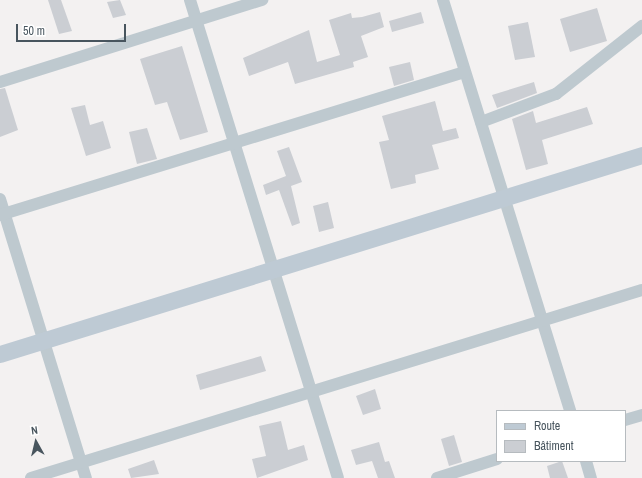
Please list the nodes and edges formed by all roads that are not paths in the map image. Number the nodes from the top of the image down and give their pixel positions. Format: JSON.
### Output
{"nodes":[{"id":1,"x":190,"y":0,"type":"edge"},
{"id":2,"x":262,"y":0,"type":"edge"},
{"id":3,"x":443,"y":0,"type":"edge"},
{"id":4,"x":196,"y":20,"type":"junction"},
{"id":5,"x":642,"y":26,"type":"edge"},
{"id":6,"x":465,"y":72,"type":"junction"},
{"id":7,"x":0,"y":82,"type":"edge"},
{"id":8,"x":481,"y":122,"type":"junction"},
{"id":9,"x":234,"y":143,"type":"junction"},
{"id":10,"x":642,"y":155,"type":"edge"},
{"id":11,"x":504,"y":198,"type":"junction"},
{"id":12,"x":0,"y":199,"type":"edge"},
{"id":13,"x":2,"y":214,"type":"edge"},
{"id":14,"x":274,"y":270,"type":"junction"},
{"id":15,"x":642,"y":290,"type":"edge"},
{"id":16,"x":542,"y":321,"type":"junction"},
{"id":17,"x":44,"y":341,"type":"junction"},
{"id":18,"x":0,"y":354,"type":"edge"},
{"id":19,"x":311,"y":392,"type":"junction"},
{"id":20,"x":570,"y":410,"type":"edge"},
{"id":21,"x":642,"y":415,"type":"edge"},
{"id":22,"x":626,"y":420,"type":"edge"},
{"id":23,"x":496,"y":460,"type":"edge"},
{"id":24,"x":82,"y":462,"type":"junction"},
{"id":25,"x":586,"y":462,"type":"edge"},
{"id":26,"x":31,"y":478,"type":"edge"},
{"id":27,"x":86,"y":478,"type":"edge"},
{"id":28,"x":338,"y":478,"type":"edge"},
{"id":29,"x":437,"y":478,"type":"edge"},
{"id":30,"x":591,"y":478,"type":"edge"}],
"edges":[{"from":1,"to":4,"type":"street"},
{"from":2,"to":4,"type":"street"},
{"from":3,"to":6,"type":"street"},
{"from":4,"to":7,"type":"street"},
{"from":4,"to":9,"type":"street"},
{"from":5,"to":8,"type":"street"},
{"from":6,"to":8,"type":"street"},
{"from":6,"to":9,"type":"street"},
{"from":8,"to":11,"type":"street"},
{"from":9,"to":13,"type":"street"},
{"from":9,"to":14,"type":"street"},
{"from":10,"to":11,"type":"street"},
{"from":11,"to":14,"type":"street"},
{"from":11,"to":16,"type":"street"},
{"from":12,"to":13,"type":"street"},
{"from":13,"to":17,"type":"street"},
{"from":14,"to":17,"type":"street"},
{"from":14,"to":19,"type":"street"},
{"from":15,"to":16,"type":"street"},
{"from":16,"to":19,"type":"street"},
{"from":16,"to":20,"type":"street"},
{"from":17,"to":18,"type":"street"},
{"from":17,"to":24,"type":"street"},
{"from":19,"to":24,"type":"street"},
{"from":19,"to":28,"type":"street"},
{"from":21,"to":22,"type":"street"},
{"from":23,"to":29,"type":"street"},
{"from":24,"to":26,"type":"street"},
{"from":24,"to":27,"type":"street"},
{"from":25,"to":30,"type":"street"}]}
